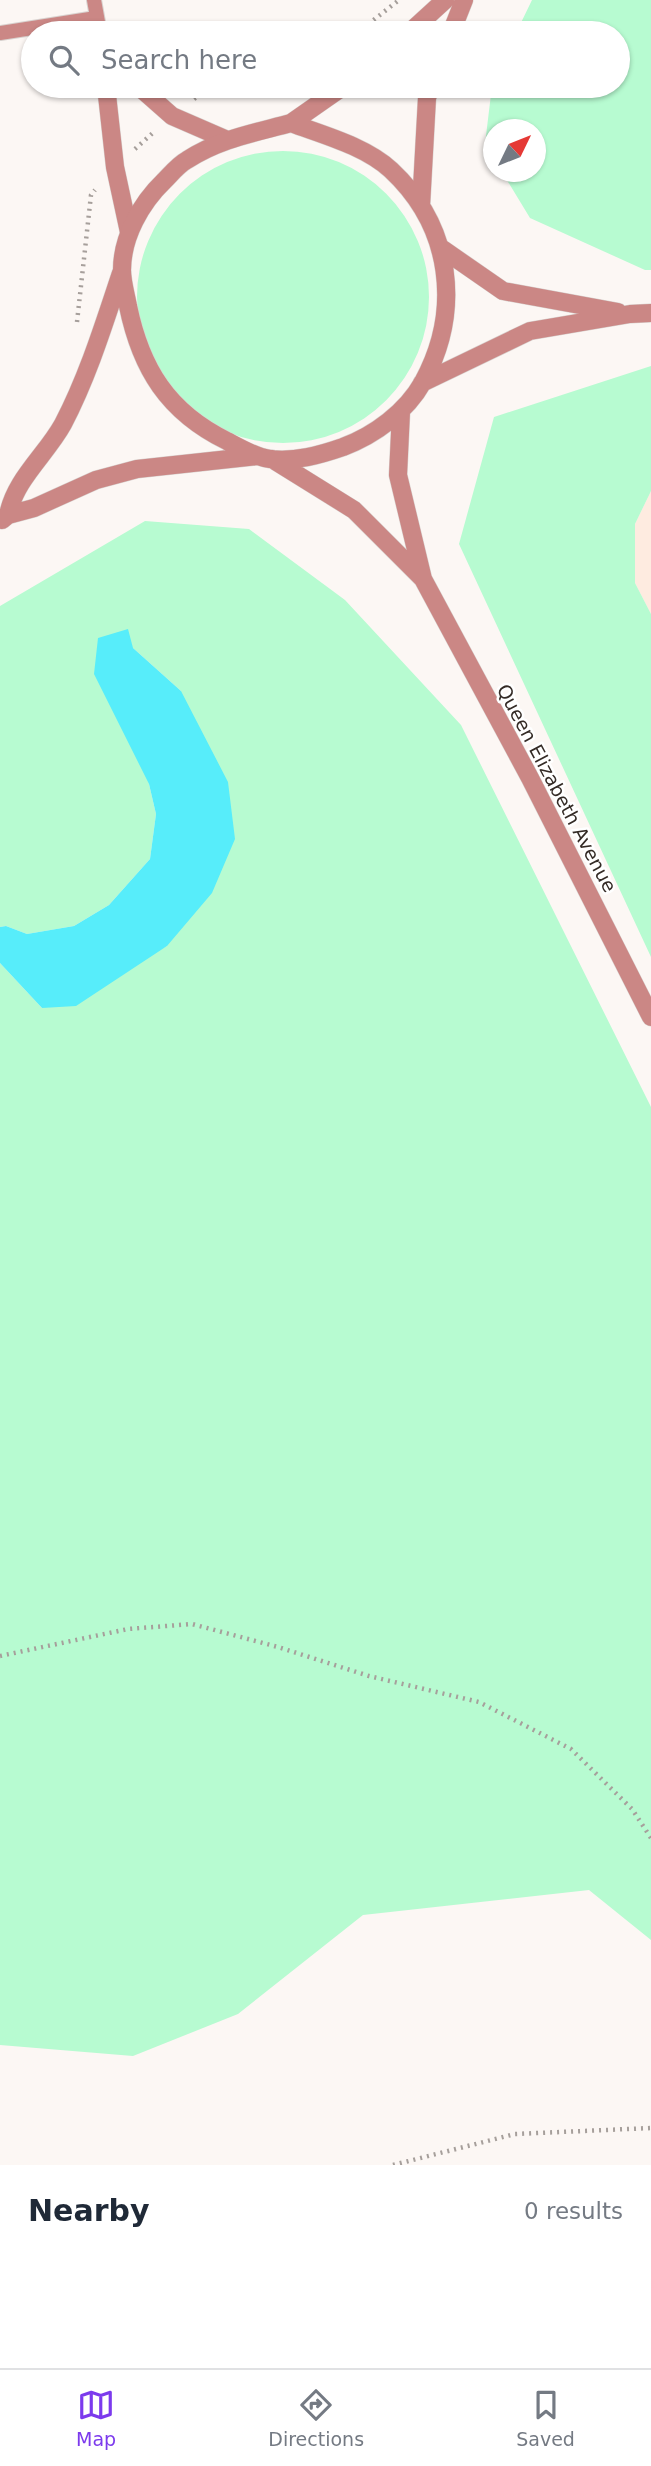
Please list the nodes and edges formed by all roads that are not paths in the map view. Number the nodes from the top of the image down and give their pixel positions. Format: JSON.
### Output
{"nodes":[{"id":1,"x":94,"y":0,"type":"edge"},
{"id":2,"x":445,"y":0,"type":"edge"},
{"id":3,"x":464,"y":0,"type":"edge"},
{"id":4,"x":96,"y":18,"type":"junction"},
{"id":5,"x":77,"y":21,"type":"edge"},
{"id":6,"x":97,"y":21,"type":"edge"},
{"id":7,"x":422,"y":21,"type":"edge"},
{"id":8,"x":456,"y":21,"type":"edge"},
{"id":9,"x":21,"y":30,"type":"edge"},
{"id":10,"x":0,"y":33,"type":"edge"},
{"id":11,"x":107,"y":98,"type":"edge"},
{"id":12,"x":152,"y":98,"type":"edge"},
{"id":13,"x":327,"y":98,"type":"edge"},
{"id":14,"x":427,"y":98,"type":"edge"},
{"id":15,"x":291,"y":123,"type":"junction"},
{"id":16,"x":225,"y":139,"type":"junction"},
{"id":17,"x":421,"y":206,"type":"junction"},
{"id":18,"x":129,"y":232,"type":"junction"},
{"id":19,"x":441,"y":248,"type":"junction"},
{"id":20,"x":122,"y":270,"type":"junction"},
{"id":21,"x":651,"y":313,"type":"edge"},
{"id":22,"x":630,"y":314,"type":"junction"},
{"id":23,"x":422,"y":383,"type":"junction"},
{"id":24,"x":401,"y":412,"type":"junction"},
{"id":25,"x":265,"y":458,"type":"junction"},
{"id":26,"x":4,"y":518,"type":"edge"},
{"id":27,"x":423,"y":579,"type":"junction"},
{"id":28,"x":651,"y":1017,"type":"edge"}],
"edges":[{"from":1,"to":4,"type":"lane"},
{"from":2,"to":7,"type":"street"},
{"from":3,"to":8,"type":"street"},
{"from":4,"to":5,"type":"lane"},
{"from":4,"to":6,"type":"lane"},
{"from":9,"to":10,"type":"lane"},
{"from":11,"to":18,"type":"street"},
{"from":12,"to":16,"type":"street"},
{"from":13,"to":15,"type":"street"},
{"from":14,"to":17,"type":"street"},
{"from":15,"to":16,"type":"street"},
{"from":15,"to":17,"type":"street"},
{"from":16,"to":18,"type":"street"},
{"from":17,"to":19,"type":"street"},
{"from":18,"to":20,"type":"street"},
{"from":19,"to":22,"type":"street"},
{"from":19,"to":23,"type":"street"},
{"from":20,"to":25,"type":"street","name":"Queen Elizabeth Avenue"},
{"from":20,"to":26,"type":"street"},
{"from":21,"to":22,"type":"street"},
{"from":22,"to":23,"type":"street"},
{"from":23,"to":24,"type":"street"},
{"from":24,"to":25,"type":"street"},
{"from":24,"to":27,"type":"street","name":"Queen Elizabeth Avenue"},
{"from":25,"to":26,"type":"street"},
{"from":25,"to":27,"type":"street","name":"Queen Elizabeth Avenue"},
{"from":27,"to":28,"type":"street","name":"Queen Elizabeth Avenue"}]}
